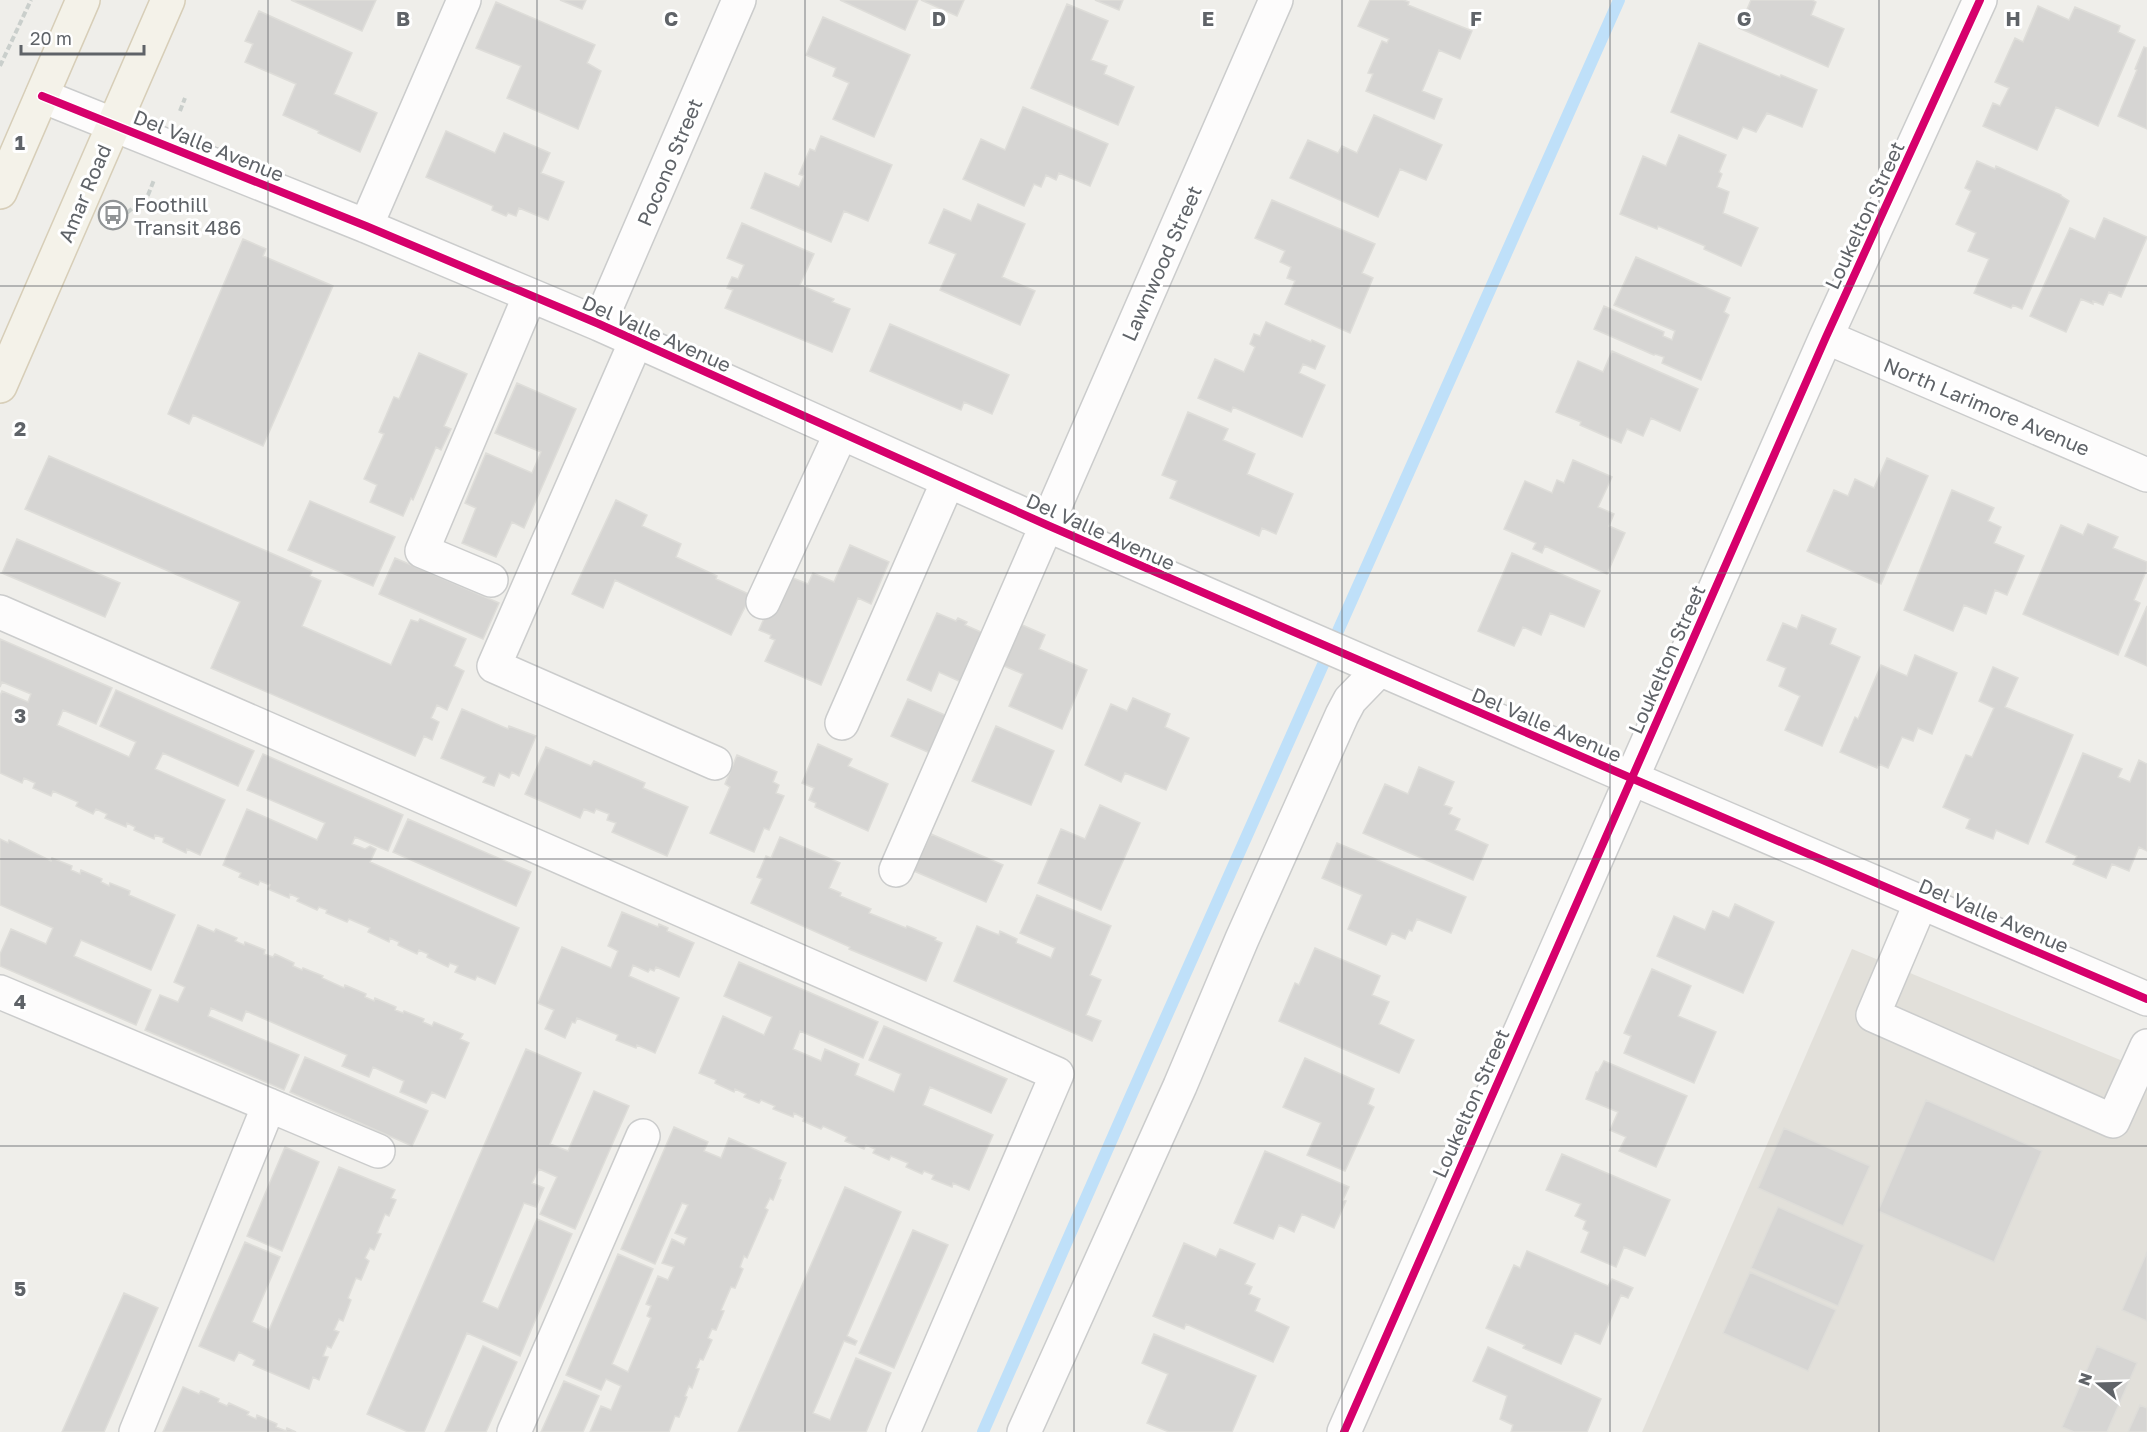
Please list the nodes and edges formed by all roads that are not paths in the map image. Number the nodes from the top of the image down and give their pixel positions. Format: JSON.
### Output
{"nodes":[{"id":1,"x":84,"y":0,"type":"edge"},
{"id":2,"x":168,"y":0,"type":"edge"},
{"id":3,"x":464,"y":0,"type":"edge"},
{"id":4,"x":739,"y":0,"type":"edge"},
{"id":5,"x":1276,"y":0,"type":"edge"},
{"id":6,"x":1980,"y":0,"type":"edge"},
{"id":7,"x":42,"y":96,"type":"junction"},
{"id":8,"x":113,"y":124,"type":"junction"},
{"id":9,"x":0,"y":192,"type":"edge"},
{"id":10,"x":366,"y":226,"type":"junction"},
{"id":11,"x":530,"y":295,"type":"junction"},
{"id":12,"x":598,"y":324,"type":"junction"},
{"id":13,"x":1826,"y":337,"type":"junction"},
{"id":14,"x":636,"y":341,"type":"junction"},
{"id":15,"x":0,"y":386,"type":"edge"},
{"id":16,"x":841,"y":433,"type":"junction"},
{"id":17,"x":2147,"y":475,"type":"edge"},
{"id":18,"x":948,"y":481,"type":"junction"},
{"id":19,"x":1047,"y":525,"type":"junction"},
{"id":20,"x":491,"y":580,"type":"dead end"},
{"id":21,"x":763,"y":602,"type":"dead end"},
{"id":22,"x":0,"y":612,"type":"edge"},
{"id":23,"x":1369,"y":665,"type":"junction"},
{"id":24,"x":842,"y":723,"type":"dead end"},
{"id":25,"x":715,"y":762,"type":"dead end"},
{"id":26,"x":1630,"y":778,"type":"junction"},
{"id":27,"x":896,"y":870,"type":"dead end"},
{"id":28,"x":1921,"y":902,"type":"junction"},
{"id":29,"x":0,"y":992,"type":"edge"},
{"id":30,"x":2147,"y":999,"type":"edge"},
{"id":31,"x":2147,"y":1046,"type":"edge"},
{"id":32,"x":269,"y":1105,"type":"junction"},
{"id":33,"x":643,"y":1136,"type":"dead end"},
{"id":34,"x":378,"y":1150,"type":"dead end"},
{"id":35,"x":136,"y":1432,"type":"edge"},
{"id":36,"x":514,"y":1432,"type":"edge"},
{"id":37,"x":903,"y":1432,"type":"edge"},
{"id":38,"x":1024,"y":1432,"type":"edge"},
{"id":39,"x":1344,"y":1432,"type":"edge"}],
"edges":[{"from":1,"to":7,"type":"main road"},
{"from":2,"to":8,"type":"main road","name":"Amar Road"},
{"from":3,"to":10,"type":"street"},
{"from":4,"to":12,"type":"street","name":"Pocono Street"},
{"from":5,"to":19,"type":"street","name":"Lawnwood Street"},
{"from":6,"to":13,"type":"street","name":"Loukelton Street"},
{"from":7,"to":8,"type":"street","name":"Del Valle Avenue"},
{"from":7,"to":9,"type":"main road"},
{"from":8,"to":10,"type":"street","name":"Del Valle Avenue"},
{"from":8,"to":15,"type":"main road","name":"Amar Road"},
{"from":10,"to":11,"type":"street","name":"Del Valle Avenue"},
{"from":11,"to":12,"type":"street","name":"Del Valle Avenue"},
{"from":11,"to":20,"type":"street"},
{"from":12,"to":14,"type":"street","name":"Del Valle Avenue"},
{"from":13,"to":17,"type":"street","name":"North Larimore Avenue"},
{"from":13,"to":26,"type":"street","name":"Loukelton Street"},
{"from":14,"to":16,"type":"street","name":"Del Valle Avenue"},
{"from":14,"to":25,"type":"street"},
{"from":16,"to":18,"type":"street","name":"Del Valle Avenue"},
{"from":16,"to":21,"type":"street"},
{"from":18,"to":19,"type":"street","name":"Del Valle Avenue"},
{"from":18,"to":24,"type":"street"},
{"from":19,"to":23,"type":"street","name":"Del Valle Avenue"},
{"from":19,"to":27,"type":"street","name":"Lawnwood Street"},
{"from":22,"to":37,"type":"street"},
{"from":23,"to":26,"type":"street","name":"Del Valle Avenue"},
{"from":23,"to":38,"type":"street"},
{"from":26,"to":28,"type":"street","name":"Del Valle Avenue"},
{"from":26,"to":39,"type":"street","name":"Loukelton Street"},
{"from":28,"to":30,"type":"street","name":"Del Valle Avenue"},
{"from":28,"to":31,"type":"street"},
{"from":29,"to":32,"type":"street"},
{"from":32,"to":34,"type":"street"},
{"from":32,"to":35,"type":"street"},
{"from":33,"to":36,"type":"street"}]}
